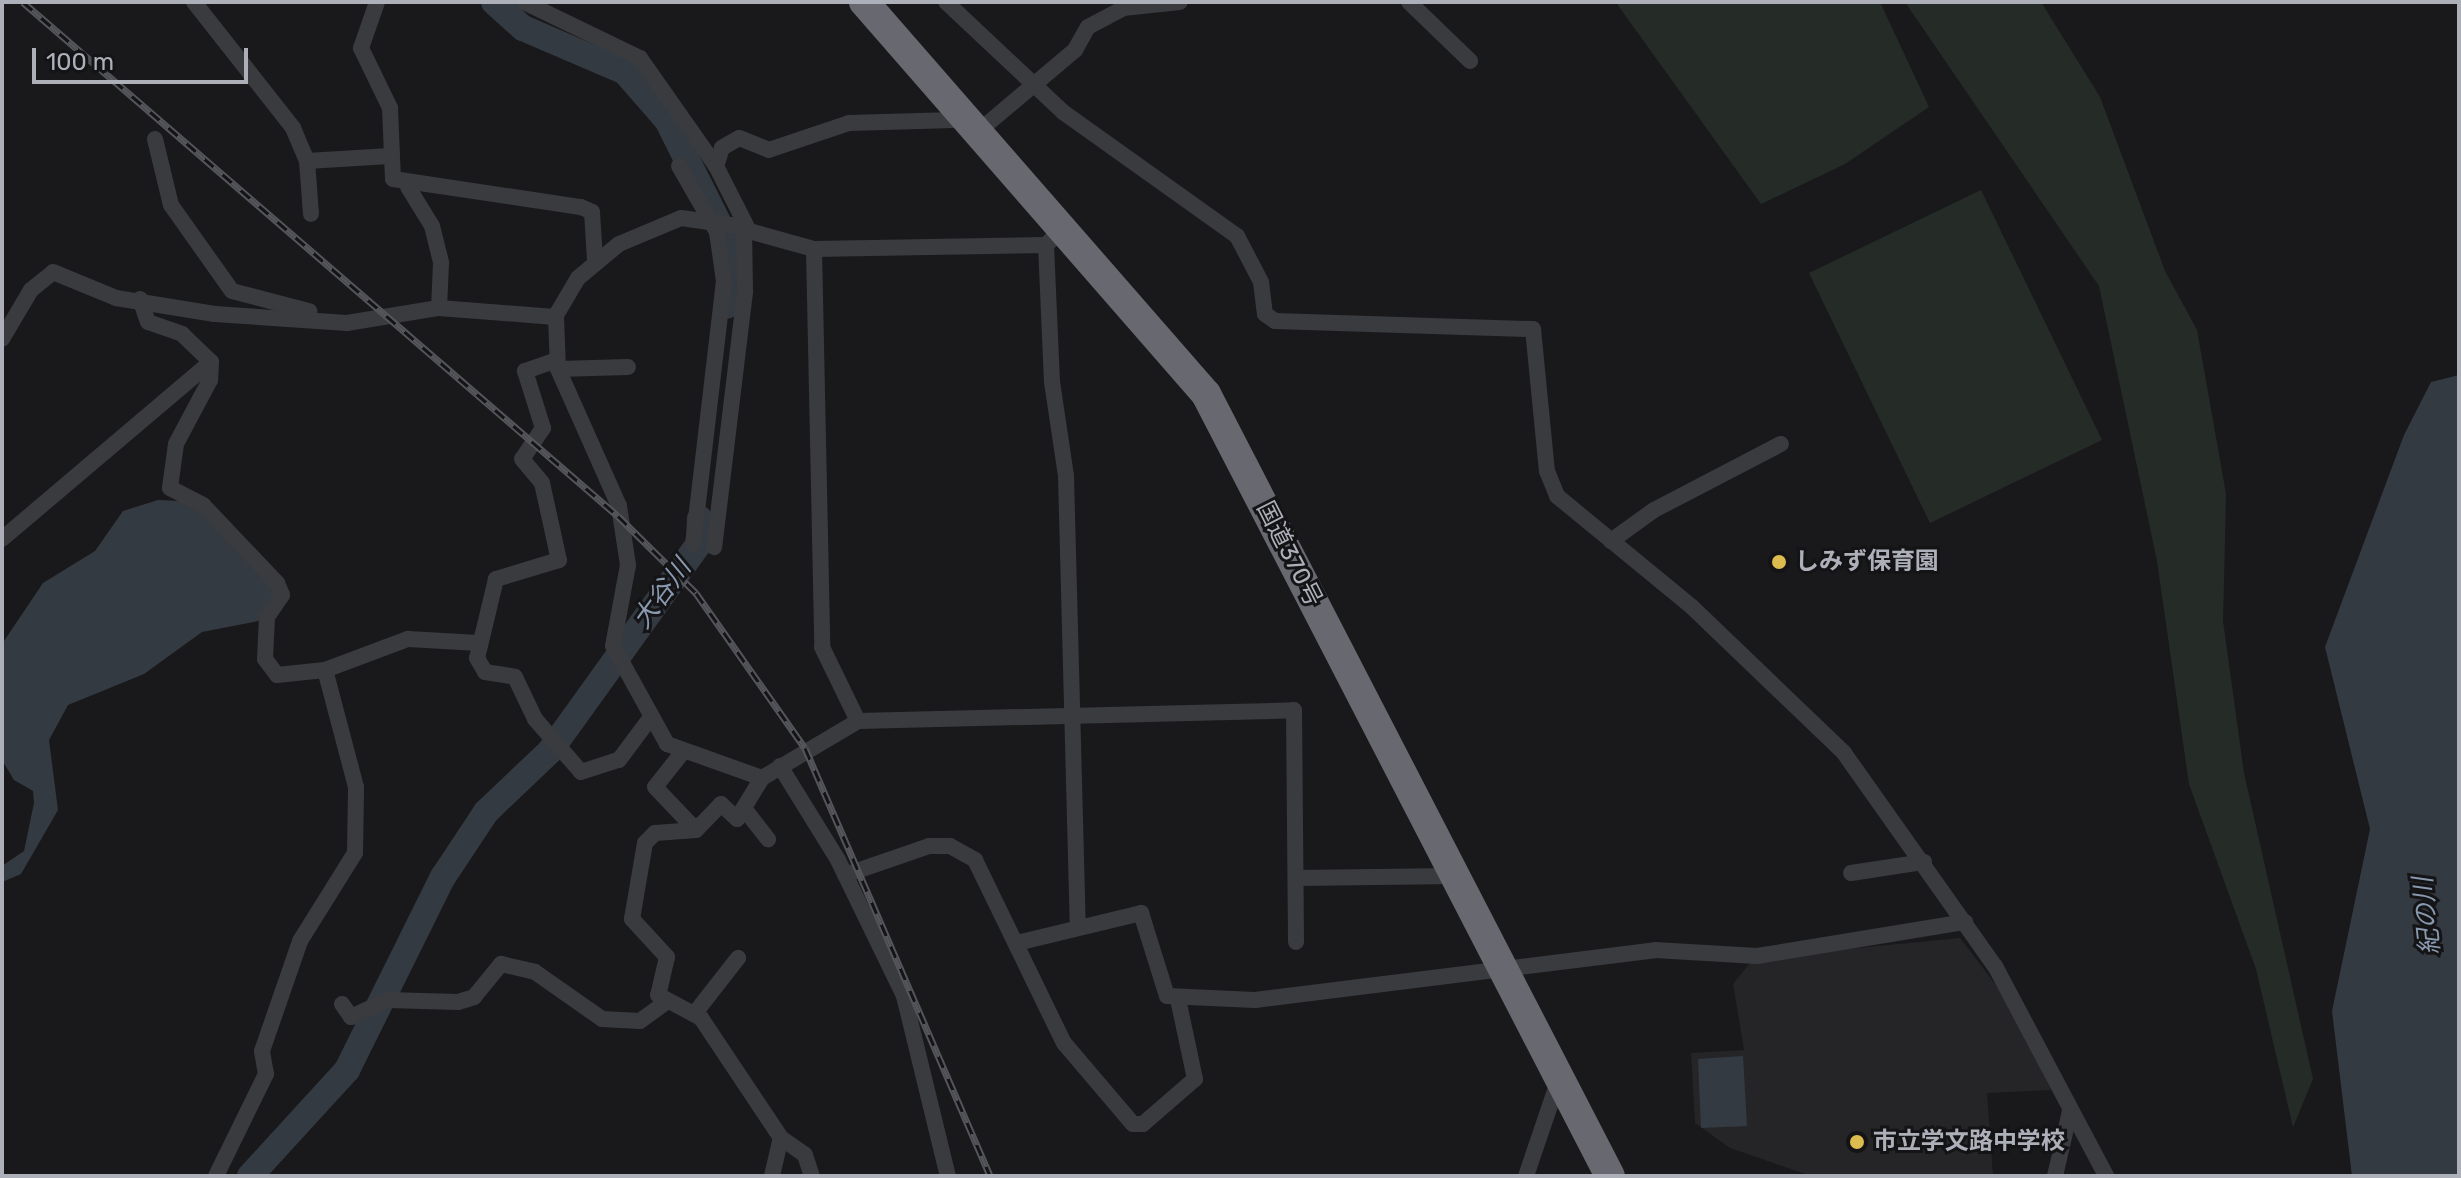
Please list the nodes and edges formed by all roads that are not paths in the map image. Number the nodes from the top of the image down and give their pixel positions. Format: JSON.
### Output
{"nodes":[{"id":1,"x":194,"y":2,"type":"edge"},
{"id":2,"x":377,"y":2,"type":"edge"},
{"id":3,"x":524,"y":2,"type":"edge"},
{"id":4,"x":864,"y":2,"type":"edge"},
{"id":5,"x":946,"y":2,"type":"edge"},
{"id":6,"x":1180,"y":2,"type":"edge"},
{"id":7,"x":1409,"y":2,"type":"edge"},
{"id":8,"x":1470,"y":61,"type":"dead end"},
{"id":9,"x":1034,"y":83,"type":"junction"},
{"id":10,"x":972,"y":121,"type":"junction"},
{"id":11,"x":155,"y":139,"type":"dead end"},
{"id":12,"x":390,"y":156,"type":"junction"},
{"id":13,"x":307,"y":161,"type":"junction"},
{"id":14,"x":679,"y":166,"type":"dead end"},
{"id":15,"x":716,"y":166,"type":"junction"},
{"id":16,"x":408,"y":187,"type":"junction"},
{"id":17,"x":311,"y":214,"type":"dead end"},
{"id":18,"x":728,"y":226,"type":"junction"},
{"id":19,"x":1054,"y":237,"type":"junction"},
{"id":20,"x":814,"y":249,"type":"junction"},
{"id":21,"x":595,"y":260,"type":"junction"},
{"id":22,"x":140,"y":299,"type":"junction"},
{"id":23,"x":439,"y":308,"type":"junction"},
{"id":24,"x":556,"y":317,"type":"junction"},
{"id":25,"x":376,"y":321,"type":"junction"},
{"id":26,"x":2,"y":339,"type":"edge"},
{"id":27,"x":211,"y":362,"type":"junction"},
{"id":28,"x":558,"y":365,"type":"junction"},
{"id":29,"x":628,"y":367,"type":"dead end"},
{"id":30,"x":172,"y":394,"type":"junction"},
{"id":31,"x":195,"y":401,"type":"junction"},
{"id":32,"x":1781,"y":444,"type":"dead end"},
{"id":33,"x":2,"y":539,"type":"edge"},
{"id":34,"x":1611,"y":541,"type":"junction"},
{"id":35,"x":693,"y":544,"type":"dead end"},
{"id":36,"x":714,"y":547,"type":"dead end"},
{"id":37,"x":479,"y":643,"type":"junction"},
{"id":38,"x":325,"y":670,"type":"junction"},
{"id":39,"x":1072,"y":714,"type":"junction"},
{"id":40,"x":648,"y":721,"type":"junction"},
{"id":41,"x":858,"y":721,"type":"junction"},
{"id":42,"x":682,"y":753,"type":"junction"},
{"id":43,"x":780,"y":766,"type":"junction"},
{"id":44,"x":762,"y":778,"type":"junction"},
{"id":45,"x":746,"y":811,"type":"junction"},
{"id":46,"x":696,"y":830,"type":"junction"},
{"id":47,"x":768,"y":839,"type":"dead end"},
{"id":48,"x":1924,"y":862,"type":"junction"},
{"id":49,"x":1851,"y":873,"type":"dead end"},
{"id":50,"x":845,"y":875,"type":"junction"},
{"id":51,"x":1456,"y":876,"type":"junction"},
{"id":52,"x":1296,"y":878,"type":"junction"},
{"id":53,"x":1965,"y":922,"type":"junction"},
{"id":54,"x":1078,"y":925,"type":"junction"},
{"id":55,"x":1296,"y":942,"type":"dead end"},
{"id":56,"x":1017,"y":943,"type":"junction"},
{"id":57,"x":738,"y":958,"type":"dead end"},
{"id":58,"x":1505,"y":972,"type":"junction"},
{"id":59,"x":1178,"y":999,"type":"junction"},
{"id":60,"x":665,"y":1003,"type":"junction"},
{"id":61,"x":342,"y":1004,"type":"dead end"},
{"id":62,"x":695,"y":1013,"type":"junction"},
{"id":63,"x":1560,"y":1078,"type":"junction"},
{"id":64,"x":2070,"y":1111,"type":"junction"},
{"id":65,"x":781,"y":1138,"type":"junction"},
{"id":66,"x":218,"y":1174,"type":"edge"},
{"id":67,"x":772,"y":1176,"type":"edge"},
{"id":68,"x":812,"y":1176,"type":"edge"},
{"id":69,"x":948,"y":1176,"type":"edge"},
{"id":70,"x":1526,"y":1176,"type":"edge"},
{"id":71,"x":1610,"y":1176,"type":"edge"},
{"id":72,"x":2055,"y":1176,"type":"edge"},
{"id":73,"x":2106,"y":1176,"type":"edge"}],
"edges":[{"from":1,"to":13,"type":"street"},
{"from":2,"to":12,"type":"street"},
{"from":3,"to":15,"type":"street"},
{"from":4,"to":10,"type":"highway","name":"国道370号"},
{"from":5,"to":9,"type":"street"},
{"from":6,"to":9,"type":"street"},
{"from":7,"to":8,"type":"street"},
{"from":9,"to":10,"type":"street"},
{"from":9,"to":34,"type":"street"},
{"from":10,"to":15,"type":"street"},
{"from":10,"to":19,"type":"highway","name":"国道370号"},
{"from":11,"to":25,"type":"street"},
{"from":12,"to":13,"type":"street"},
{"from":12,"to":16,"type":"street"},
{"from":13,"to":17,"type":"street"},
{"from":14,"to":18,"type":"street"},
{"from":15,"to":18,"type":"street"},
{"from":16,"to":21,"type":"street"},
{"from":16,"to":23,"type":"street"},
{"from":18,"to":20,"type":"street"},
{"from":18,"to":21,"type":"street"},
{"from":18,"to":35,"type":"street"},
{"from":18,"to":36,"type":"street"},
{"from":19,"to":20,"type":"street"},
{"from":19,"to":39,"type":"street"},
{"from":19,"to":51,"type":"highway","name":"国道370号"},
{"from":20,"to":41,"type":"street"},
{"from":21,"to":24,"type":"street"},
{"from":22,"to":25,"type":"street"},
{"from":22,"to":26,"type":"street"},
{"from":22,"to":27,"type":"street"},
{"from":23,"to":24,"type":"street"},
{"from":23,"to":25,"type":"street"},
{"from":24,"to":28,"type":"street"},
{"from":27,"to":30,"type":"street"},
{"from":27,"to":31,"type":"street"},
{"from":28,"to":29,"type":"street"},
{"from":28,"to":37,"type":"street"},
{"from":28,"to":40,"type":"street"},
{"from":30,"to":31,"type":"street"},
{"from":30,"to":33,"type":"street"},
{"from":31,"to":38,"type":"street"},
{"from":32,"to":34,"type":"street"},
{"from":34,"to":48,"type":"street"},
{"from":37,"to":38,"type":"street"},
{"from":37,"to":40,"type":"street"},
{"from":38,"to":66,"type":"street"},
{"from":39,"to":41,"type":"street"},
{"from":39,"to":52,"type":"street"},
{"from":39,"to":54,"type":"street"},
{"from":40,"to":42,"type":"street"},
{"from":41,"to":43,"type":"street"},
{"from":42,"to":44,"type":"street"},
{"from":42,"to":46,"type":"street"},
{"from":43,"to":44,"type":"street"},
{"from":43,"to":50,"type":"street"},
{"from":44,"to":45,"type":"street"},
{"from":45,"to":46,"type":"street"},
{"from":45,"to":47,"type":"street"},
{"from":46,"to":60,"type":"street"},
{"from":48,"to":49,"type":"street"},
{"from":48,"to":53,"type":"street"},
{"from":50,"to":56,"type":"street"},
{"from":50,"to":69,"type":"street"},
{"from":51,"to":52,"type":"street"},
{"from":51,"to":58,"type":"highway","name":"国道370号"},
{"from":52,"to":55,"type":"street"},
{"from":53,"to":58,"type":"street"},
{"from":53,"to":64,"type":"street"},
{"from":54,"to":56,"type":"street"},
{"from":54,"to":59,"type":"street"},
{"from":56,"to":59,"type":"street"},
{"from":57,"to":62,"type":"street"},
{"from":58,"to":59,"type":"street"},
{"from":58,"to":63,"type":"highway","name":"国道370号"},
{"from":60,"to":61,"type":"street"},
{"from":60,"to":62,"type":"street"},
{"from":62,"to":65,"type":"street"},
{"from":63,"to":70,"type":"street"},
{"from":63,"to":71,"type":"highway","name":"国道370号"},
{"from":64,"to":72,"type":"street"},
{"from":64,"to":73,"type":"street"},
{"from":65,"to":67,"type":"street"},
{"from":65,"to":68,"type":"street"}]}
